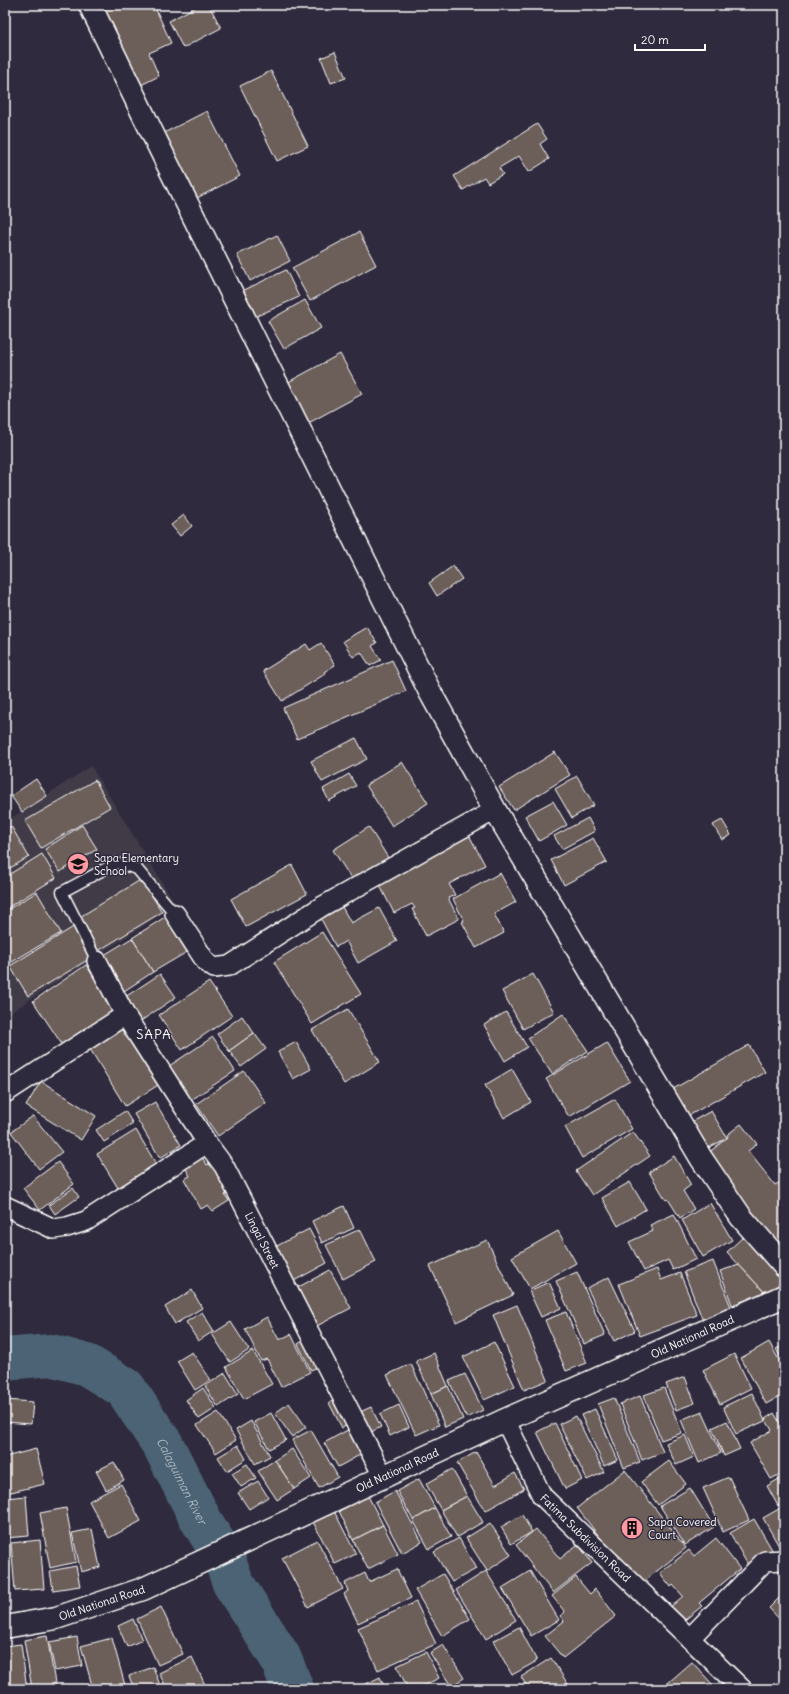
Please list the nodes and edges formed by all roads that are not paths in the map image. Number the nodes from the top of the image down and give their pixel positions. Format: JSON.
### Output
{"nodes":[{"id":1,"x":90,"y":5,"type":"edge"},
{"id":2,"x":495,"y":810,"type":"junction"},
{"id":3,"x":176,"y":914,"type":"joint"},
{"id":4,"x":97,"y":961,"type":"joint"},
{"id":5,"x":125,"y":1015,"type":"junction"},
{"id":6,"x":5,"y":1093,"type":"edge"},
{"id":7,"x":206,"y":1143,"type":"junction"},
{"id":8,"x":5,"y":1206,"type":"edge"},
{"id":9,"x":784,"y":1266,"type":"edge"},
{"id":10,"x":784,"y":1296,"type":"edge"},
{"id":11,"x":505,"y":1420,"type":"junction"},
{"id":12,"x":383,"y":1476,"type":"junction"},
{"id":13,"x":784,"y":1560,"type":"edge"},
{"id":14,"x":5,"y":1627,"type":"edge"},
{"id":15,"x":690,"y":1638,"type":"junction"},
{"id":16,"x":742,"y":1689,"type":"edge"}],
"edges":[{"from":1,"to":2,"type":"main road"},
{"from":2,"to":3,"type":"street"},
{"from":2,"to":9,"type":"main road"},
{"from":3,"to":4,"type":"lane"},
{"from":4,"to":5,"type":"street","name":"Lingal Street"},
{"from":5,"to":6,"type":"street"},
{"from":5,"to":7,"type":"street","name":"Lingal Street"},
{"from":7,"to":8,"type":"street"},
{"from":7,"to":12,"type":"street","name":"Lingal Street"},
{"from":10,"to":11,"type":"main road","name":"Old National Road"},
{"from":11,"to":12,"type":"main road","name":"Old National Road"},
{"from":11,"to":15,"type":"street","name":"Fatima Subdivision Road"},
{"from":12,"to":14,"type":"main road","name":"Old National Road"},
{"from":13,"to":15,"type":"street"},
{"from":15,"to":16,"type":"street","name":"Fatima Subdivision Road"}]}
